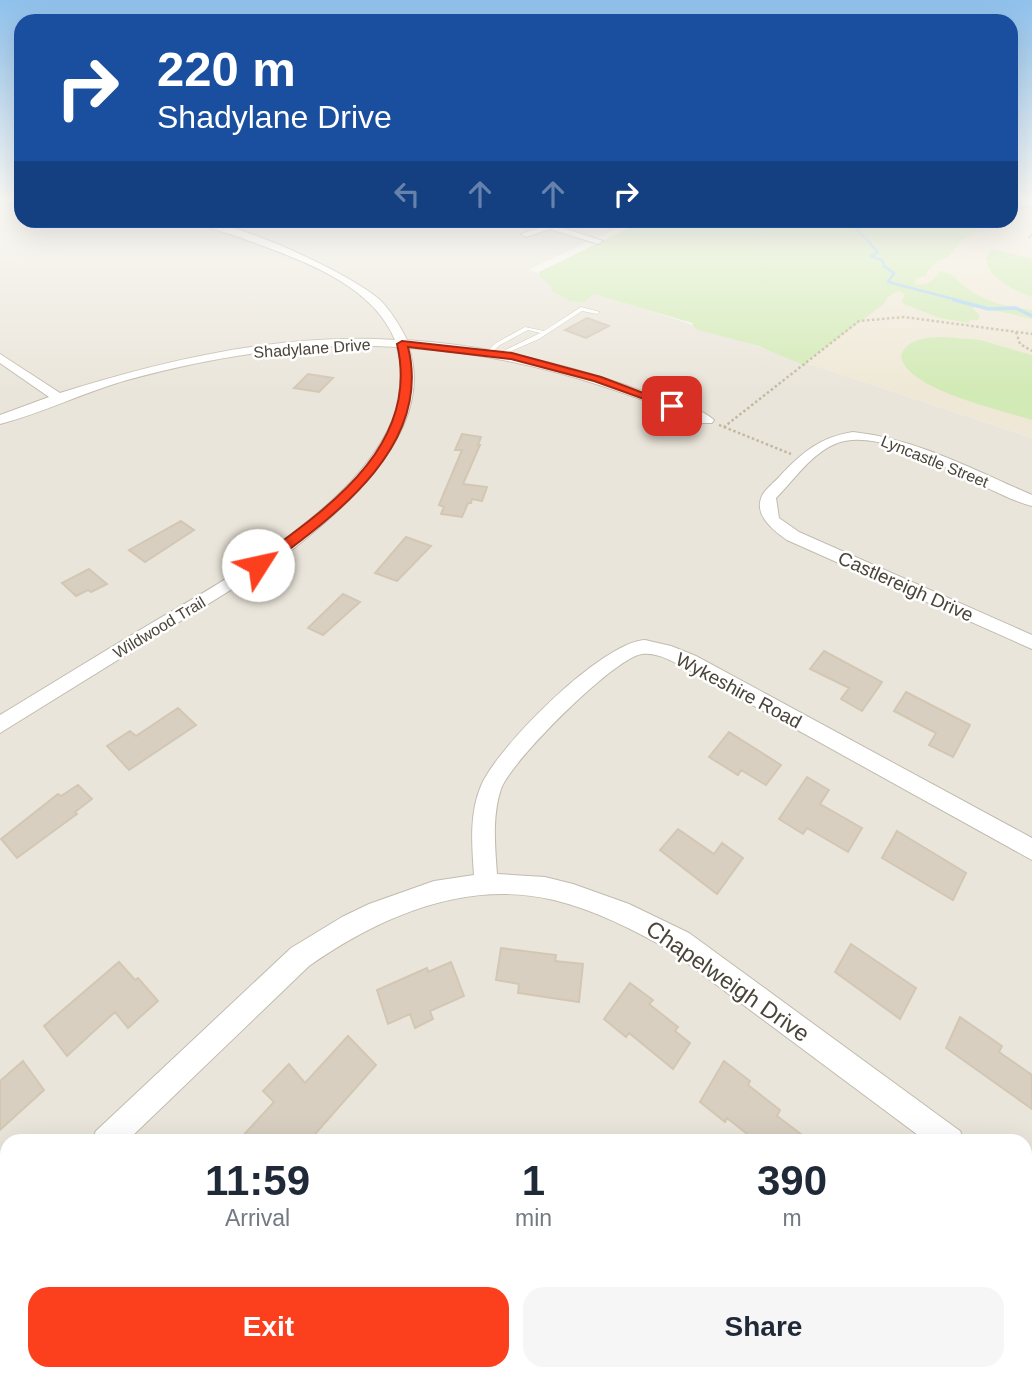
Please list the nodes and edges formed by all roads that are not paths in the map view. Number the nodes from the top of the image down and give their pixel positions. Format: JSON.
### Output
{"nodes":[{"id":1,"x":308,"y":263,"type":"edge"},
{"id":2,"x":597,"y":312,"type":"dead end"},
{"id":3,"x":546,"y":333,"type":"junction"},
{"id":4,"x":402,"y":344,"type":"junction"},
{"id":5,"x":495,"y":353,"type":"junction"},
{"id":6,"x":0,"y":358,"type":"edge"},
{"id":7,"x":58,"y":397,"type":"junction"},
{"id":8,"x":0,"y":420,"type":"edge"},
{"id":9,"x":707,"y":420,"type":"road end"},
{"id":10,"x":1032,"y":501,"type":"edge"},
{"id":11,"x":781,"y":529,"type":"joint"},
{"id":12,"x":1032,"y":642,"type":"edge"},
{"id":13,"x":0,"y":725,"type":"edge"},
{"id":14,"x":1032,"y":850,"type":"edge"},
{"id":15,"x":486,"y":886,"type":"junction"},
{"id":16,"x":113,"y":1134,"type":"edge"},
{"id":17,"x":941,"y":1134,"type":"edge"}],
"edges":[{"from":1,"to":4,"type":"street","name":"Wildwood Trail"},
{"from":2,"to":3,"type":"lane"},
{"from":3,"to":5,"type":"lane"},
{"from":3,"to":5,"type":"lane"},
{"from":4,"to":5,"type":"street","name":"Shadylane Drive"},
{"from":4,"to":7,"type":"street","name":"Shadylane Drive"},
{"from":4,"to":13,"type":"street","name":"Wildwood Trail"},
{"from":5,"to":9,"type":"street","name":"Shadylane Drive"},
{"from":6,"to":7,"type":"street"},
{"from":7,"to":8,"type":"street","name":"Shadylane Drive"},
{"from":10,"to":11,"type":"street","name":"Lyncastle Street"},
{"from":11,"to":12,"type":"street","name":"Castlereigh Drive"},
{"from":14,"to":15,"type":"street","name":"Wykeshire Road"},
{"from":15,"to":16,"type":"street","name":"Chapelweigh Drive"},
{"from":15,"to":17,"type":"street","name":"Chapelweigh Drive"}]}
